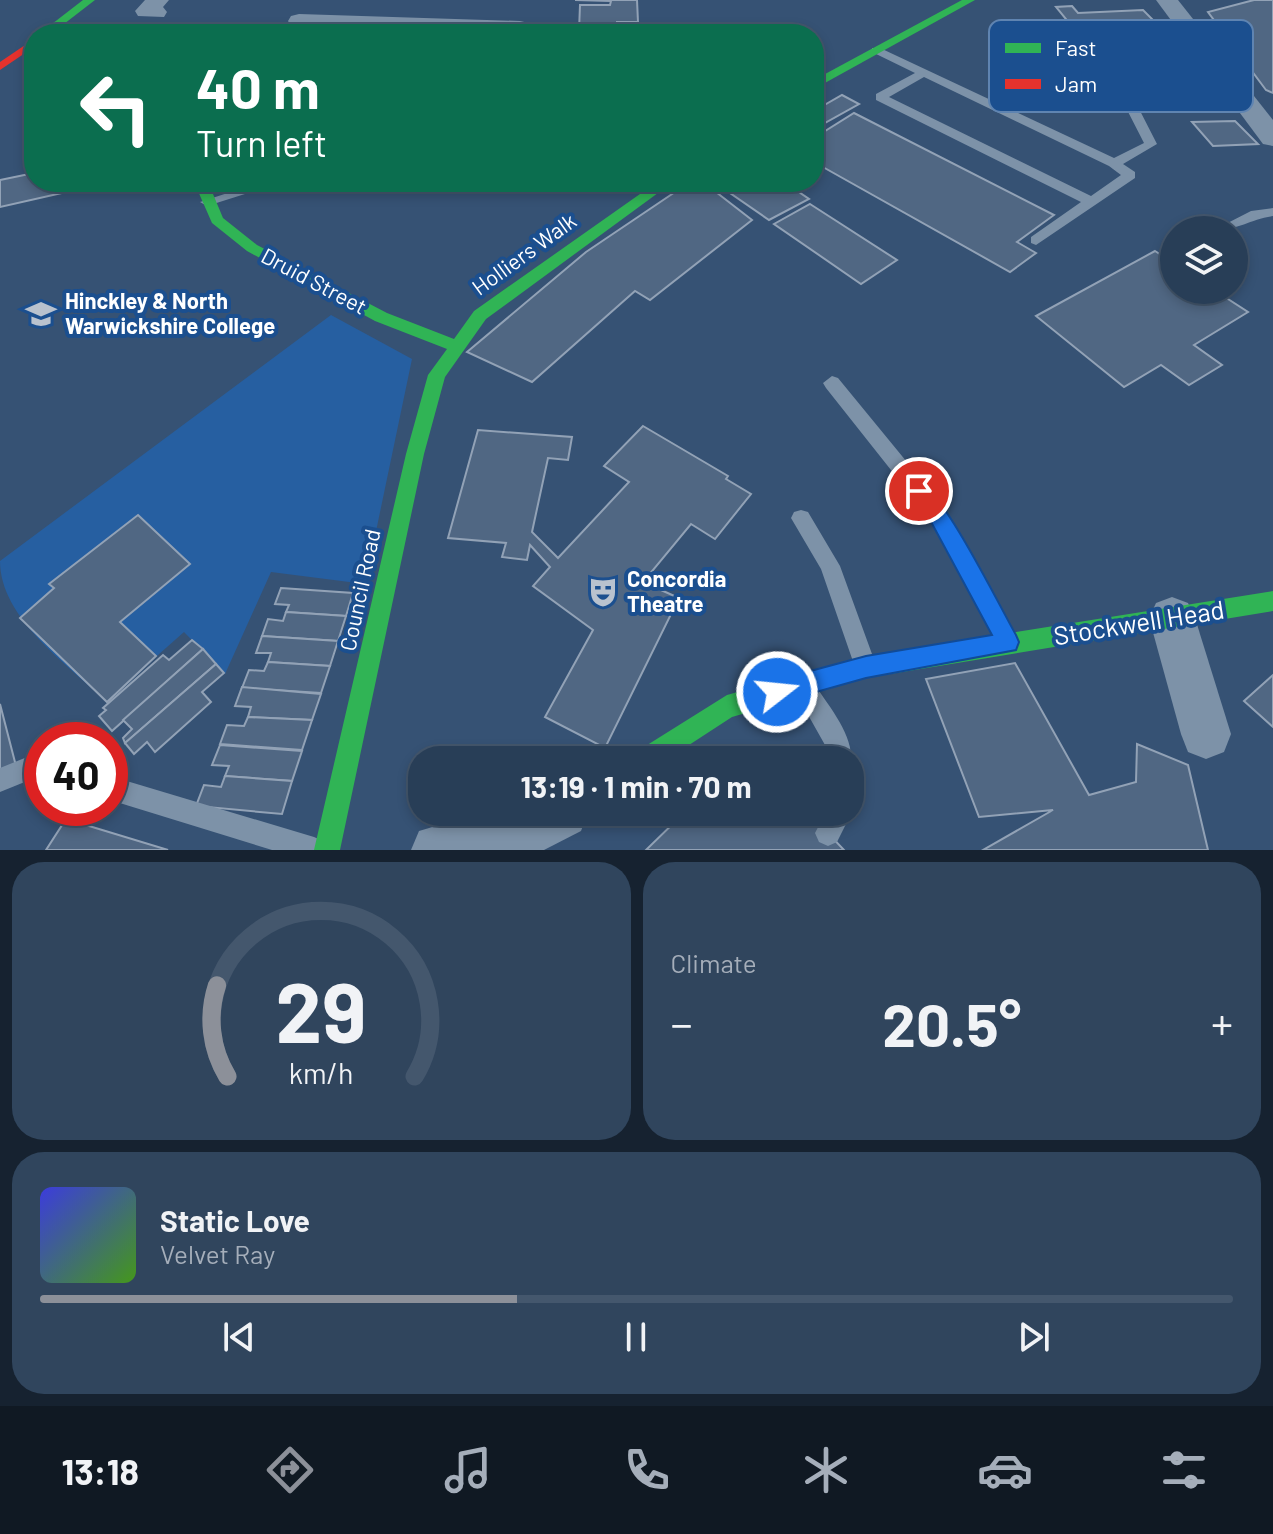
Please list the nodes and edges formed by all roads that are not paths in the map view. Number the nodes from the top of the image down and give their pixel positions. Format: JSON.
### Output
{"nodes":[{"id":1,"x":90,"y":0,"type":"edge"},
{"id":2,"x":316,"y":0,"type":"edge"},
{"id":3,"x":970,"y":0,"type":"edge"},
{"id":4,"x":1167,"y":0,"type":"edge"},
{"id":5,"x":1182,"y":20,"type":"edge"},
{"id":6,"x":58,"y":24,"type":"edge"},
{"id":7,"x":296,"y":24,"type":"edge"},
{"id":8,"x":24,"y":49,"type":"edge"},
{"id":9,"x":876,"y":50,"type":"junction"},
{"id":10,"x":0,"y":67,"type":"edge"},
{"id":11,"x":924,"y":73,"type":"junction"},
{"id":12,"x":824,"y":79,"type":"edge"},
{"id":13,"x":989,"y":104,"type":"edge"},
{"id":14,"x":1006,"y":112,"type":"edge"},
{"id":15,"x":1134,"y":112,"type":"edge"},
{"id":16,"x":1253,"y":112,"type":"edge"},
{"id":17,"x":1273,"y":138,"type":"edge"},
{"id":18,"x":1114,"y":163,"type":"junction"},
{"id":19,"x":204,"y":192,"type":"edge"},
{"id":20,"x":242,"y":192,"type":"edge"},
{"id":21,"x":652,"y":192,"type":"edge"},
{"id":22,"x":207,"y":202,"type":"junction"},
{"id":23,"x":1092,"y":202,"type":"junction"},
{"id":24,"x":1273,"y":212,"type":"edge"},
{"id":25,"x":1248,"y":218,"type":"edge"},
{"id":26,"x":1036,"y":240,"type":"dead end"},
{"id":27,"x":457,"y":346,"type":"junction"},
{"id":28,"x":832,"y":383,"type":"dead end"},
{"id":29,"x":801,"y":518,"type":"dead end"},
{"id":30,"x":1273,"y":601,"type":"edge"},
{"id":31,"x":1172,"y":618,"type":"junction"},
{"id":32,"x":1008,"y":642,"type":"junction"},
{"id":33,"x":866,"y":667,"type":"junction"},
{"id":34,"x":801,"y":684,"type":"junction"},
{"id":35,"x":1206,"y":734,"type":"dead end"},
{"id":36,"x":666,"y":746,"type":"edge"},
{"id":37,"x":837,"y":746,"type":"edge"},
{"id":38,"x":24,"y":770,"type":"edge"},
{"id":39,"x":0,"y":780,"type":"edge"},
{"id":40,"x":128,"y":793,"type":"edge"},
{"id":41,"x":535,"y":826,"type":"edge"},
{"id":42,"x":314,"y":850,"type":"edge"},
{"id":43,"x":327,"y":850,"type":"edge"},
{"id":44,"x":438,"y":850,"type":"edge"}],
"edges":[{"from":1,"to":6,"type":"main road"},
{"from":2,"to":7,"type":"street"},
{"from":3,"to":9,"type":"main road"},
{"from":4,"to":5,"type":"street"},
{"from":8,"to":10,"type":"main road"},
{"from":9,"to":11,"type":"lane"},
{"from":9,"to":12,"type":"main road"},
{"from":11,"to":13,"type":"lane"},
{"from":11,"to":23,"type":"lane"},
{"from":14,"to":18,"type":"lane"},
{"from":15,"to":18,"type":"lane"},
{"from":16,"to":17,"type":"street"},
{"from":18,"to":23,"type":"lane"},
{"from":19,"to":22,"type":"main road","name":"Druid Street"},
{"from":20,"to":22,"type":"lane"},
{"from":21,"to":27,"type":"main road","name":"Holliers Walk"},
{"from":22,"to":27,"type":"main road","name":"Druid Street"},
{"from":23,"to":26,"type":"lane"},
{"from":24,"to":25,"type":"lane"},
{"from":27,"to":43,"type":"main road","name":"Council Road"},
{"from":28,"to":32,"type":"lane"},
{"from":29,"to":33,"type":"lane"},
{"from":30,"to":31,"type":"main road","name":"Stockwell Head"},
{"from":31,"to":32,"type":"main road","name":"Stockwell Head"},
{"from":31,"to":35,"type":"street"},
{"from":32,"to":33,"type":"main road","name":"Stockwell Head"},
{"from":33,"to":34,"type":"main road","name":"Stockwell Head"},
{"from":34,"to":36,"type":"main road","name":"Stockwell Head"},
{"from":34,"to":37,"type":"lane"},
{"from":38,"to":39,"type":"lane"},
{"from":40,"to":42,"type":"lane"},
{"from":41,"to":44,"type":"street"}]}
